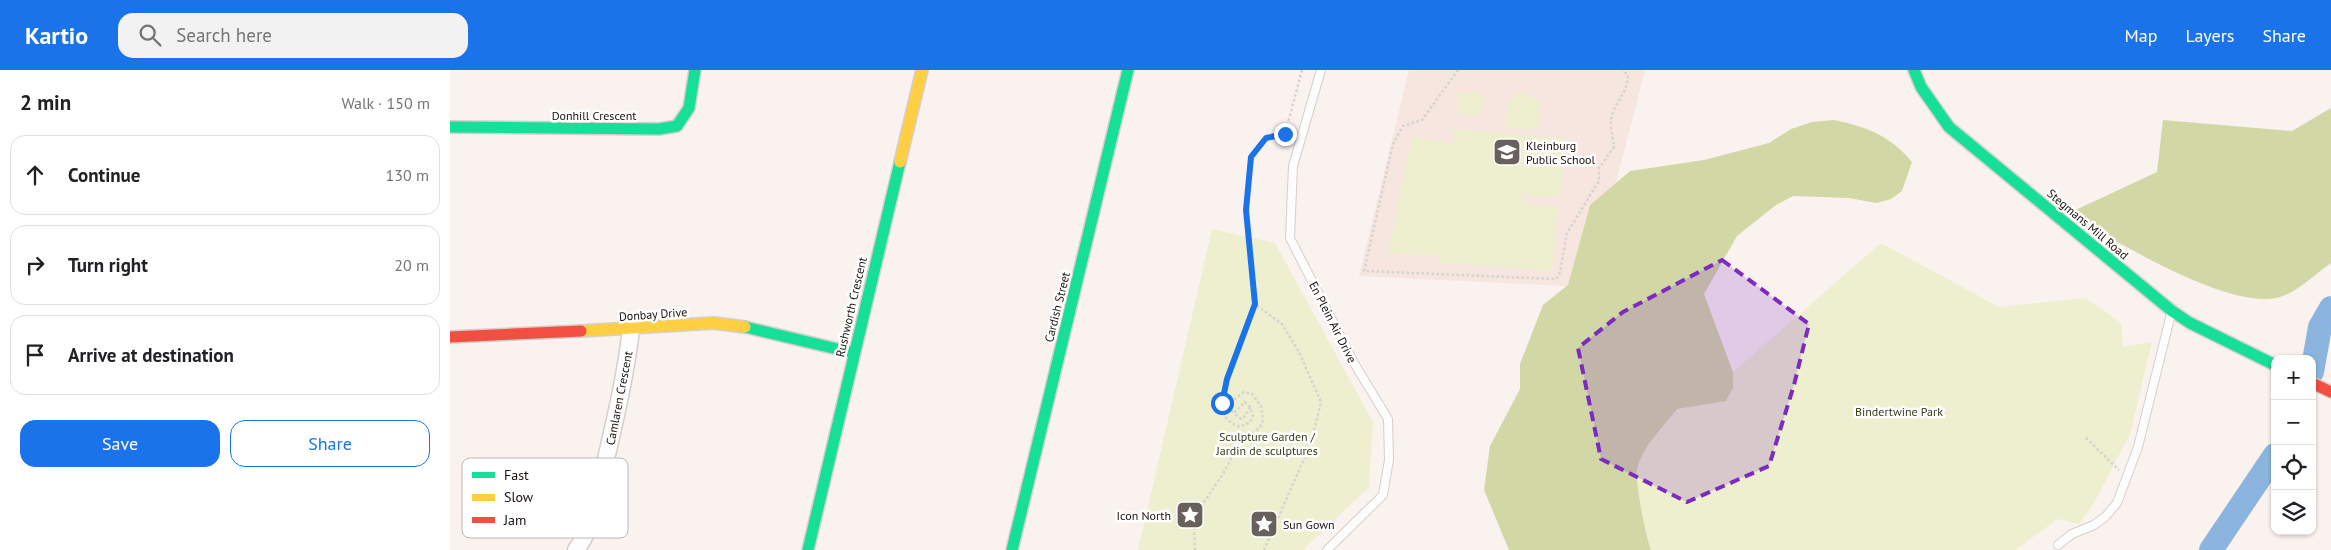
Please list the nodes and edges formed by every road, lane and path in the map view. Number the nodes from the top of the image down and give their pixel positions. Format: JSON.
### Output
{"nodes":[{"id":1,"x":695,"y":70,"type":"edge"},
{"id":2,"x":922,"y":70,"type":"edge"},
{"id":3,"x":1128,"y":70,"type":"edge"},
{"id":4,"x":1302,"y":70,"type":"edge"},
{"id":5,"x":1321,"y":70,"type":"edge"},
{"id":6,"x":1458,"y":70,"type":"edge"},
{"id":7,"x":1622,"y":70,"type":"edge"},
{"id":8,"x":1914,"y":70,"type":"edge"},
{"id":9,"x":450,"y":127,"type":"edge"},
{"id":10,"x":1255,"y":304,"type":"junction"},
{"id":11,"x":2172,"y":312,"type":"junction"},
{"id":12,"x":631,"y":330,"type":"junction"},
{"id":13,"x":450,"y":338,"type":"edge"},
{"id":14,"x":854,"y":353,"type":"junction"},
{"id":15,"x":2271,"y":363,"type":"edge"},
{"id":16,"x":2316,"y":385,"type":"edge"},
{"id":17,"x":2331,"y":392,"type":"edge"},
{"id":18,"x":1250,"y":407,"type":"junction"},
{"id":19,"x":1234,"y":412,"type":"junction"},
{"id":20,"x":2086,"y":438,"type":"dead end"},
{"id":21,"x":606,"y":458,"type":"edge"},
{"id":22,"x":2128,"y":478,"type":"junction"},
{"id":23,"x":584,"y":538,"type":"edge"},
{"id":24,"x":2058,"y":545,"type":"dead end"},
{"id":25,"x":576,"y":550,"type":"edge"},
{"id":26,"x":808,"y":550,"type":"edge"},
{"id":27,"x":1012,"y":550,"type":"edge"},
{"id":28,"x":1195,"y":550,"type":"edge"},
{"id":29,"x":1264,"y":550,"type":"edge"},
{"id":30,"x":1327,"y":550,"type":"edge"}],
"edges":[{"from":1,"to":9,"type":"street","name":"Donhill Crescent"},
{"from":2,"to":14,"type":"street","name":"Rushworth Crescent"},
{"from":3,"to":27,"type":"street","name":"Cardish Street"},
{"from":4,"to":10,"type":"path"},
{"from":5,"to":30,"type":"lane","name":"En Plein Air Drive"},
{"from":6,"to":7,"type":"path"},
{"from":8,"to":11,"type":"street","name":"Stegmans Mill Road"},
{"from":10,"to":18,"type":"path"},
{"from":10,"to":29,"type":"path"},
{"from":11,"to":15,"type":"street","name":"Stegmans Mill Road"},
{"from":11,"to":22,"type":"lane"},
{"from":12,"to":13,"type":"street","name":"Donbay Drive"},
{"from":12,"to":14,"type":"street","name":"Donbay Drive"},
{"from":12,"to":21,"type":"street","name":"Camlaren Crescent"},
{"from":14,"to":26,"type":"street","name":"Rushworth Crescent"},
{"from":16,"to":17,"type":"street"},
{"from":18,"to":19,"type":"path"},
{"from":18,"to":19,"type":"path"},
{"from":19,"to":28,"type":"path"},
{"from":20,"to":22,"type":"path"},
{"from":22,"to":24,"type":"lane"},
{"from":23,"to":25,"type":"street","name":"Camlaren Crescent"}]}
